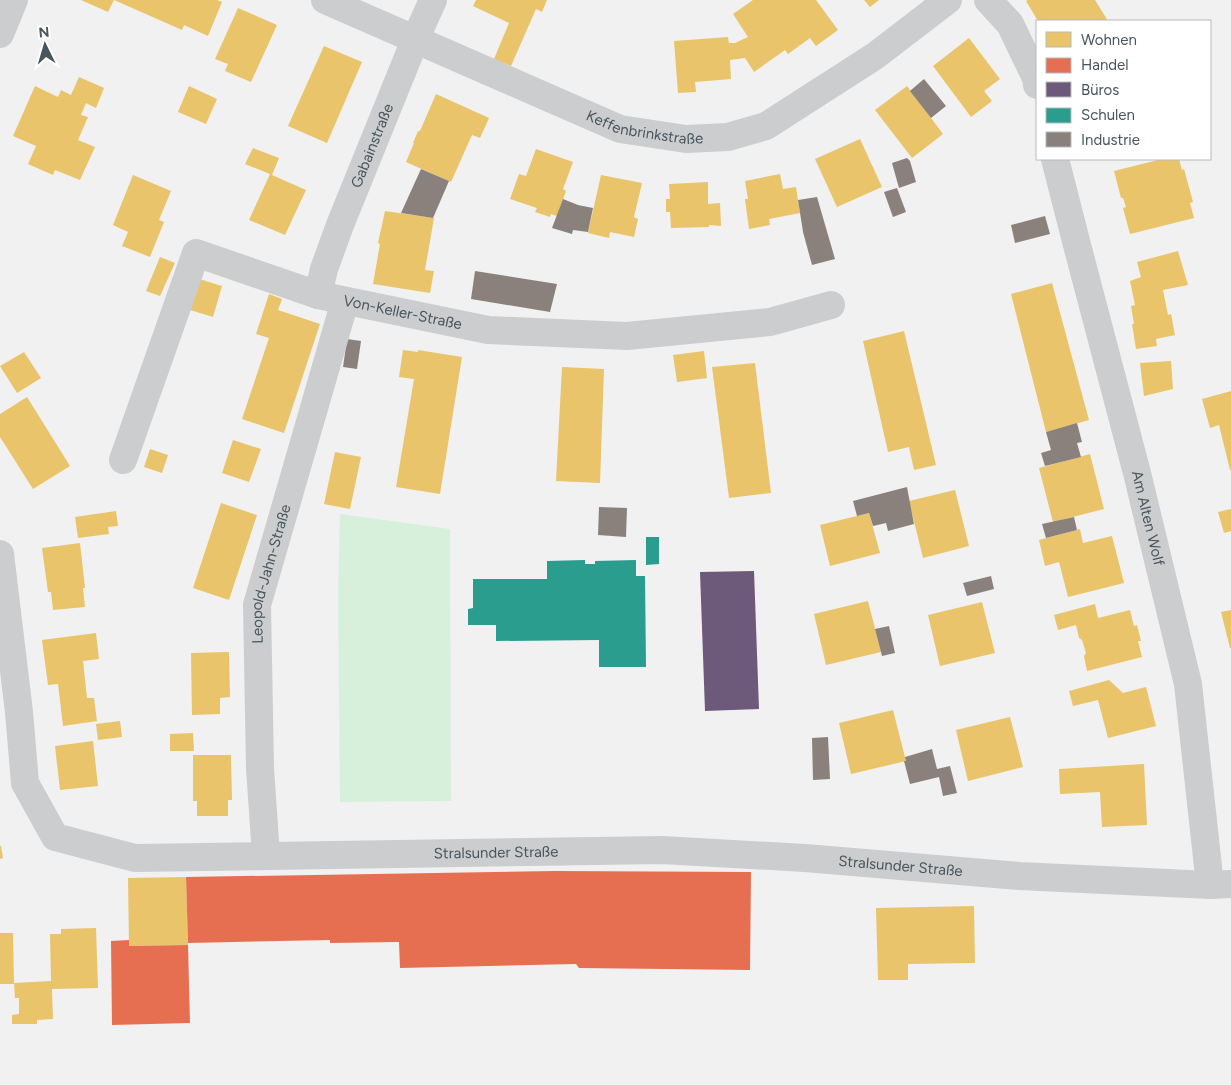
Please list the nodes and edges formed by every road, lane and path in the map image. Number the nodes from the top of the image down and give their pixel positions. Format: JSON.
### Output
{"nodes":[{"id":1,"x":14,"y":0,"type":"edge"},
{"id":2,"x":325,"y":0,"type":"edge"},
{"id":3,"x":433,"y":0,"type":"edge"},
{"id":4,"x":948,"y":0,"type":"edge"},
{"id":5,"x":988,"y":0,"type":"edge"},
{"id":6,"x":0,"y":34,"type":"edge"},
{"id":7,"x":415,"y":40,"type":"junction"},
{"id":8,"x":1036,"y":78,"type":"edge"},
{"id":9,"x":1056,"y":160,"type":"edge"},
{"id":10,"x":318,"y":295,"type":"junction"},
{"id":11,"x":346,"y":301,"type":"junction"},
{"id":12,"x":831,"y":305,"type":"dead end"},
{"id":13,"x":123,"y":460,"type":"dead end"},
{"id":14,"x":0,"y":554,"type":"edge"},
{"id":15,"x":266,"y":856,"type":"junction"},
{"id":16,"x":1221,"y":884,"type":"edge"}],
"edges":[{"from":1,"to":6,"type":"street"},
{"from":2,"to":7,"type":"street","name":"Keffenbrinkstraße"},
{"from":3,"to":7,"type":"street","name":"Gabainstraße"},
{"from":4,"to":7,"type":"street","name":"Keffenbrinkstraße"},
{"from":5,"to":8,"type":"street"},
{"from":7,"to":10,"type":"street","name":"Gabainstraße"},
{"from":9,"to":16,"type":"street","name":"Am Alten Wolf"},
{"from":10,"to":11,"type":"street","name":"Von-Keller-Straße"},
{"from":10,"to":13,"type":"street","name":"Von-Keller-Straße"},
{"from":11,"to":12,"type":"street","name":"Von-Keller-Straße"},
{"from":11,"to":15,"type":"street","name":"Leopold-Jahn-Straße"},
{"from":14,"to":15,"type":"street","name":"Stralsunder Straße"},
{"from":15,"to":16,"type":"street","name":"Stralsunder Straße"}]}
